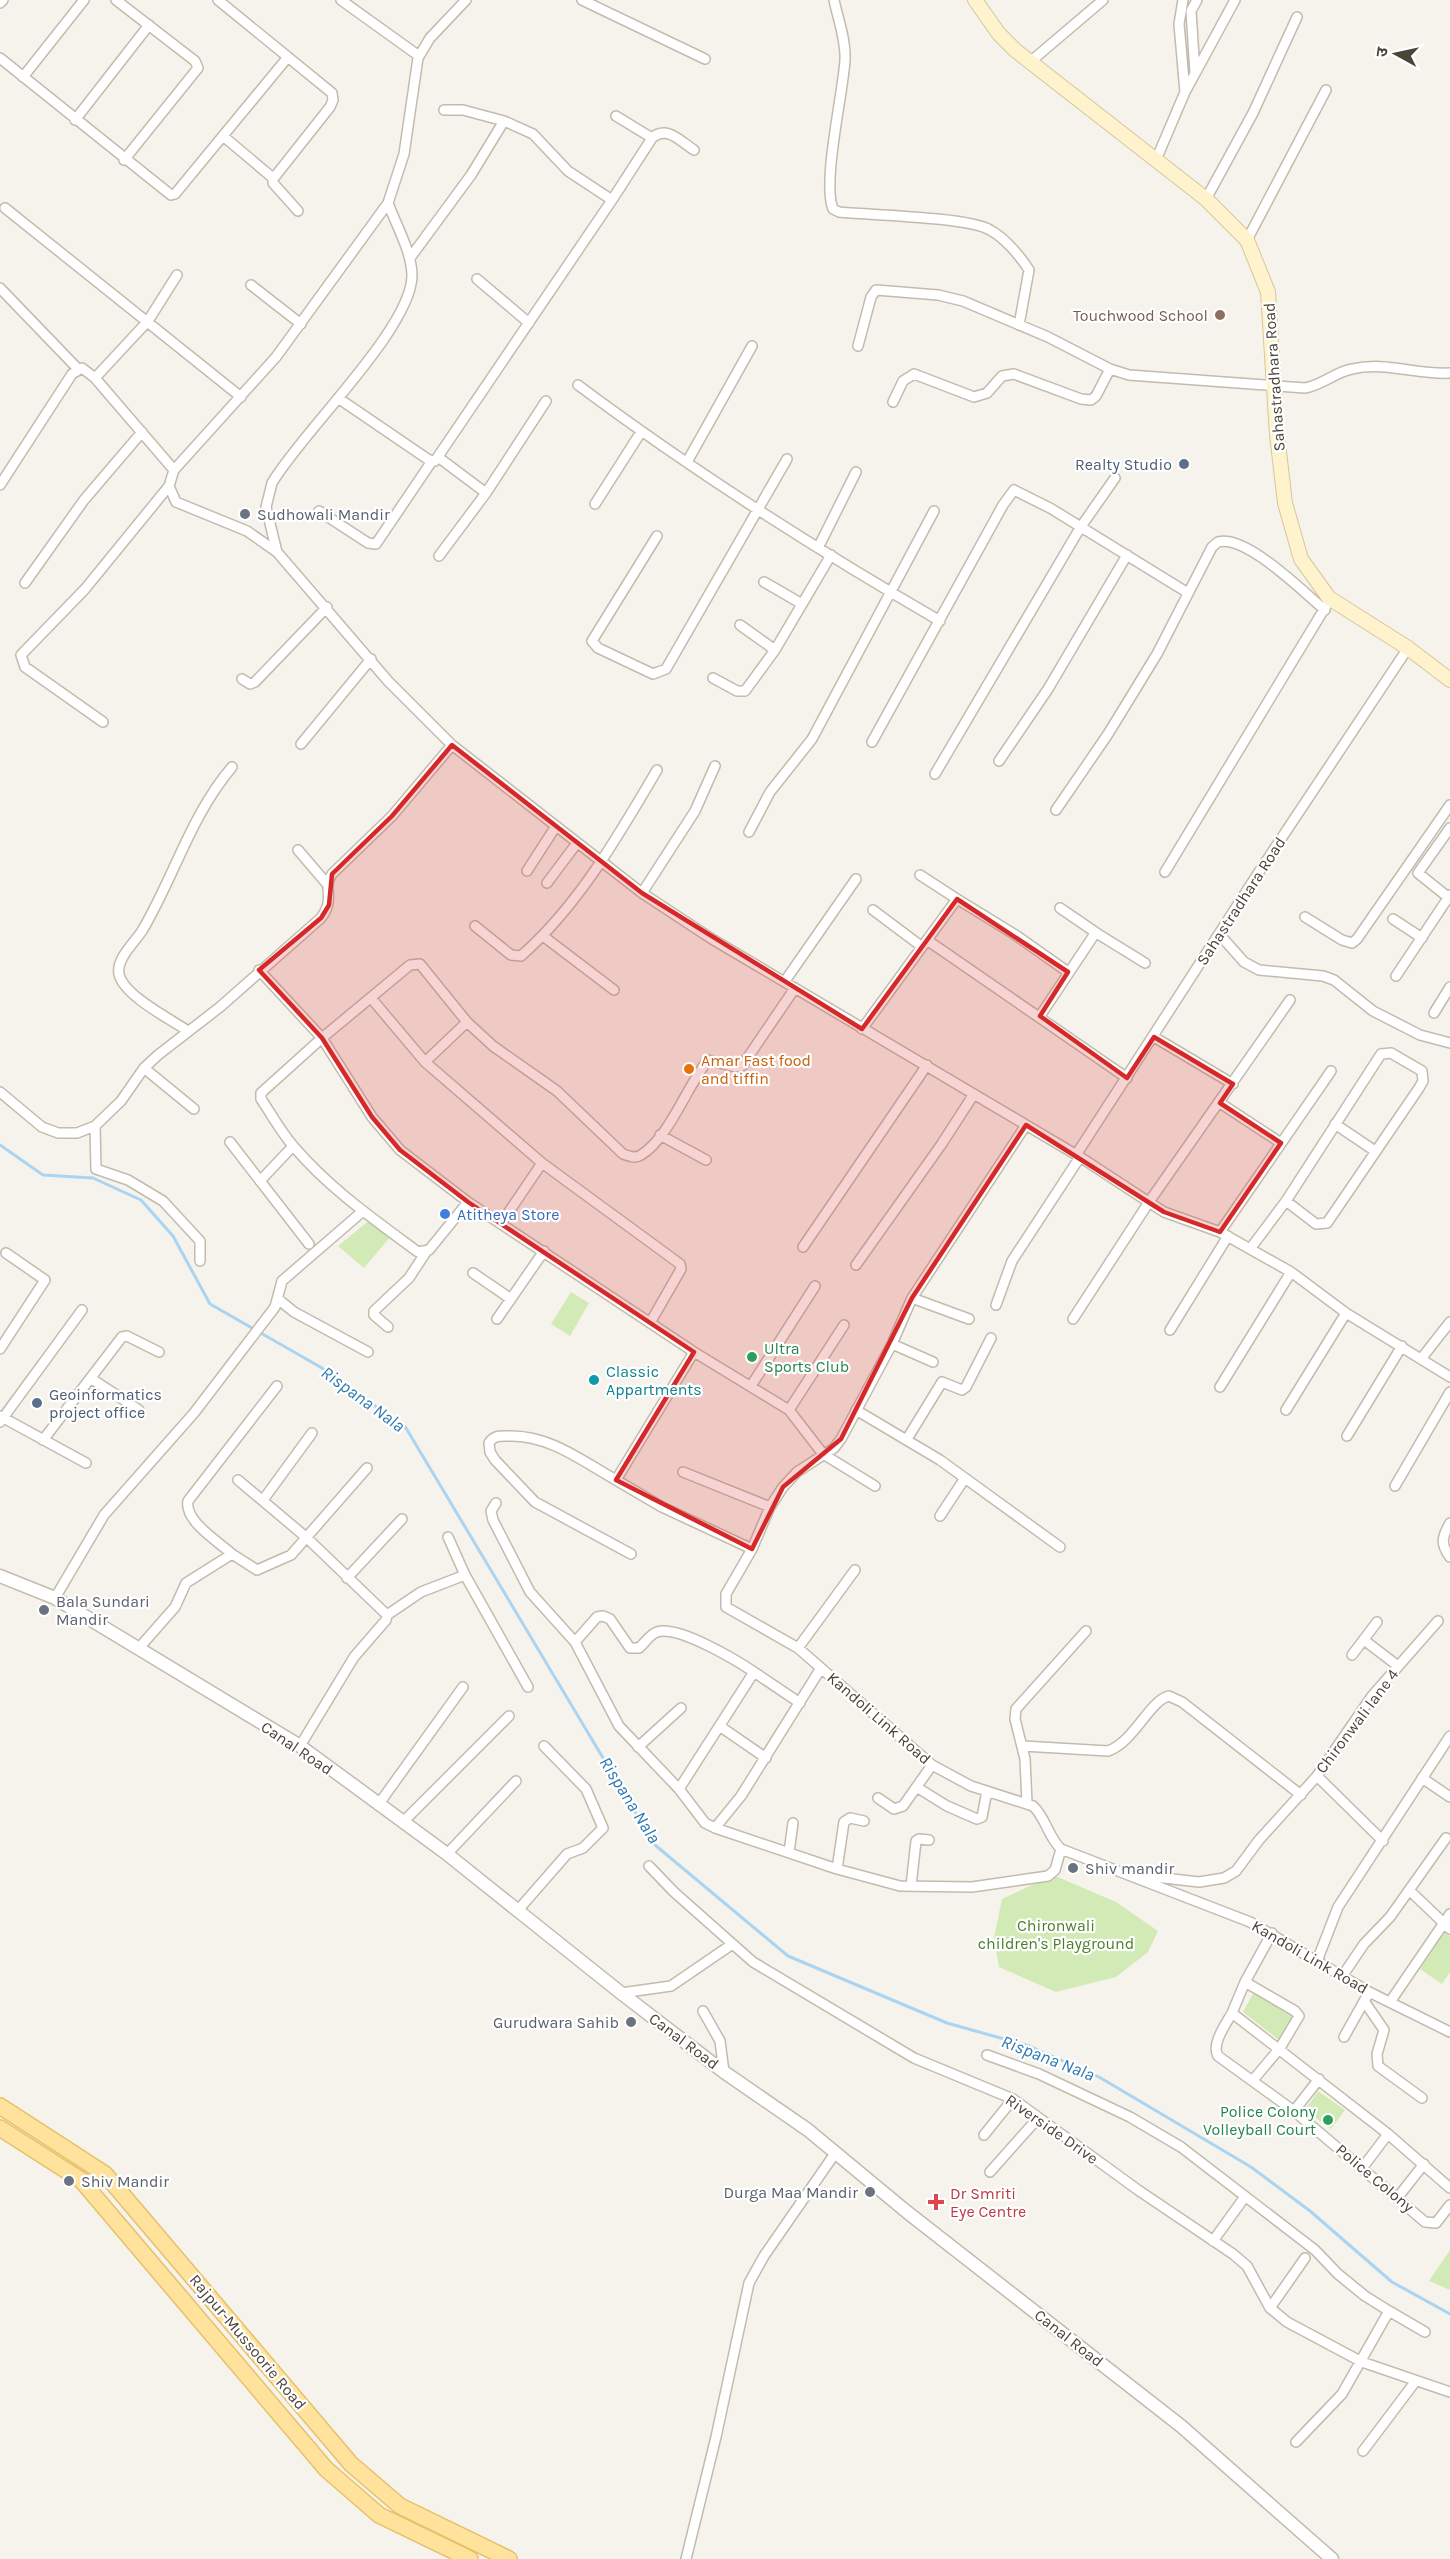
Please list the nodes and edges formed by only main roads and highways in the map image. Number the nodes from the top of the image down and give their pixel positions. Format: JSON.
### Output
{"nodes":[{"id":1,"x":975,"y":0,"type":"edge"},
{"id":2,"x":1450,"y":680,"type":"edge"},
{"id":3,"x":0,"y":2106,"type":"edge"},
{"id":4,"x":0,"y":2128,"type":"edge"},
{"id":5,"x":470,"y":2559,"type":"edge"},
{"id":6,"x":509,"y":2559,"type":"edge"}],
"edges":[{"from":1,"to":2,"type":"main road","name":"Sahastradhara Road"},
{"from":3,"to":6,"type":"main road","name":"Rajpur-Mussoorie Road"},
{"from":4,"to":5,"type":"main road","name":"Rajpur-Mussoorie Road"}]}
